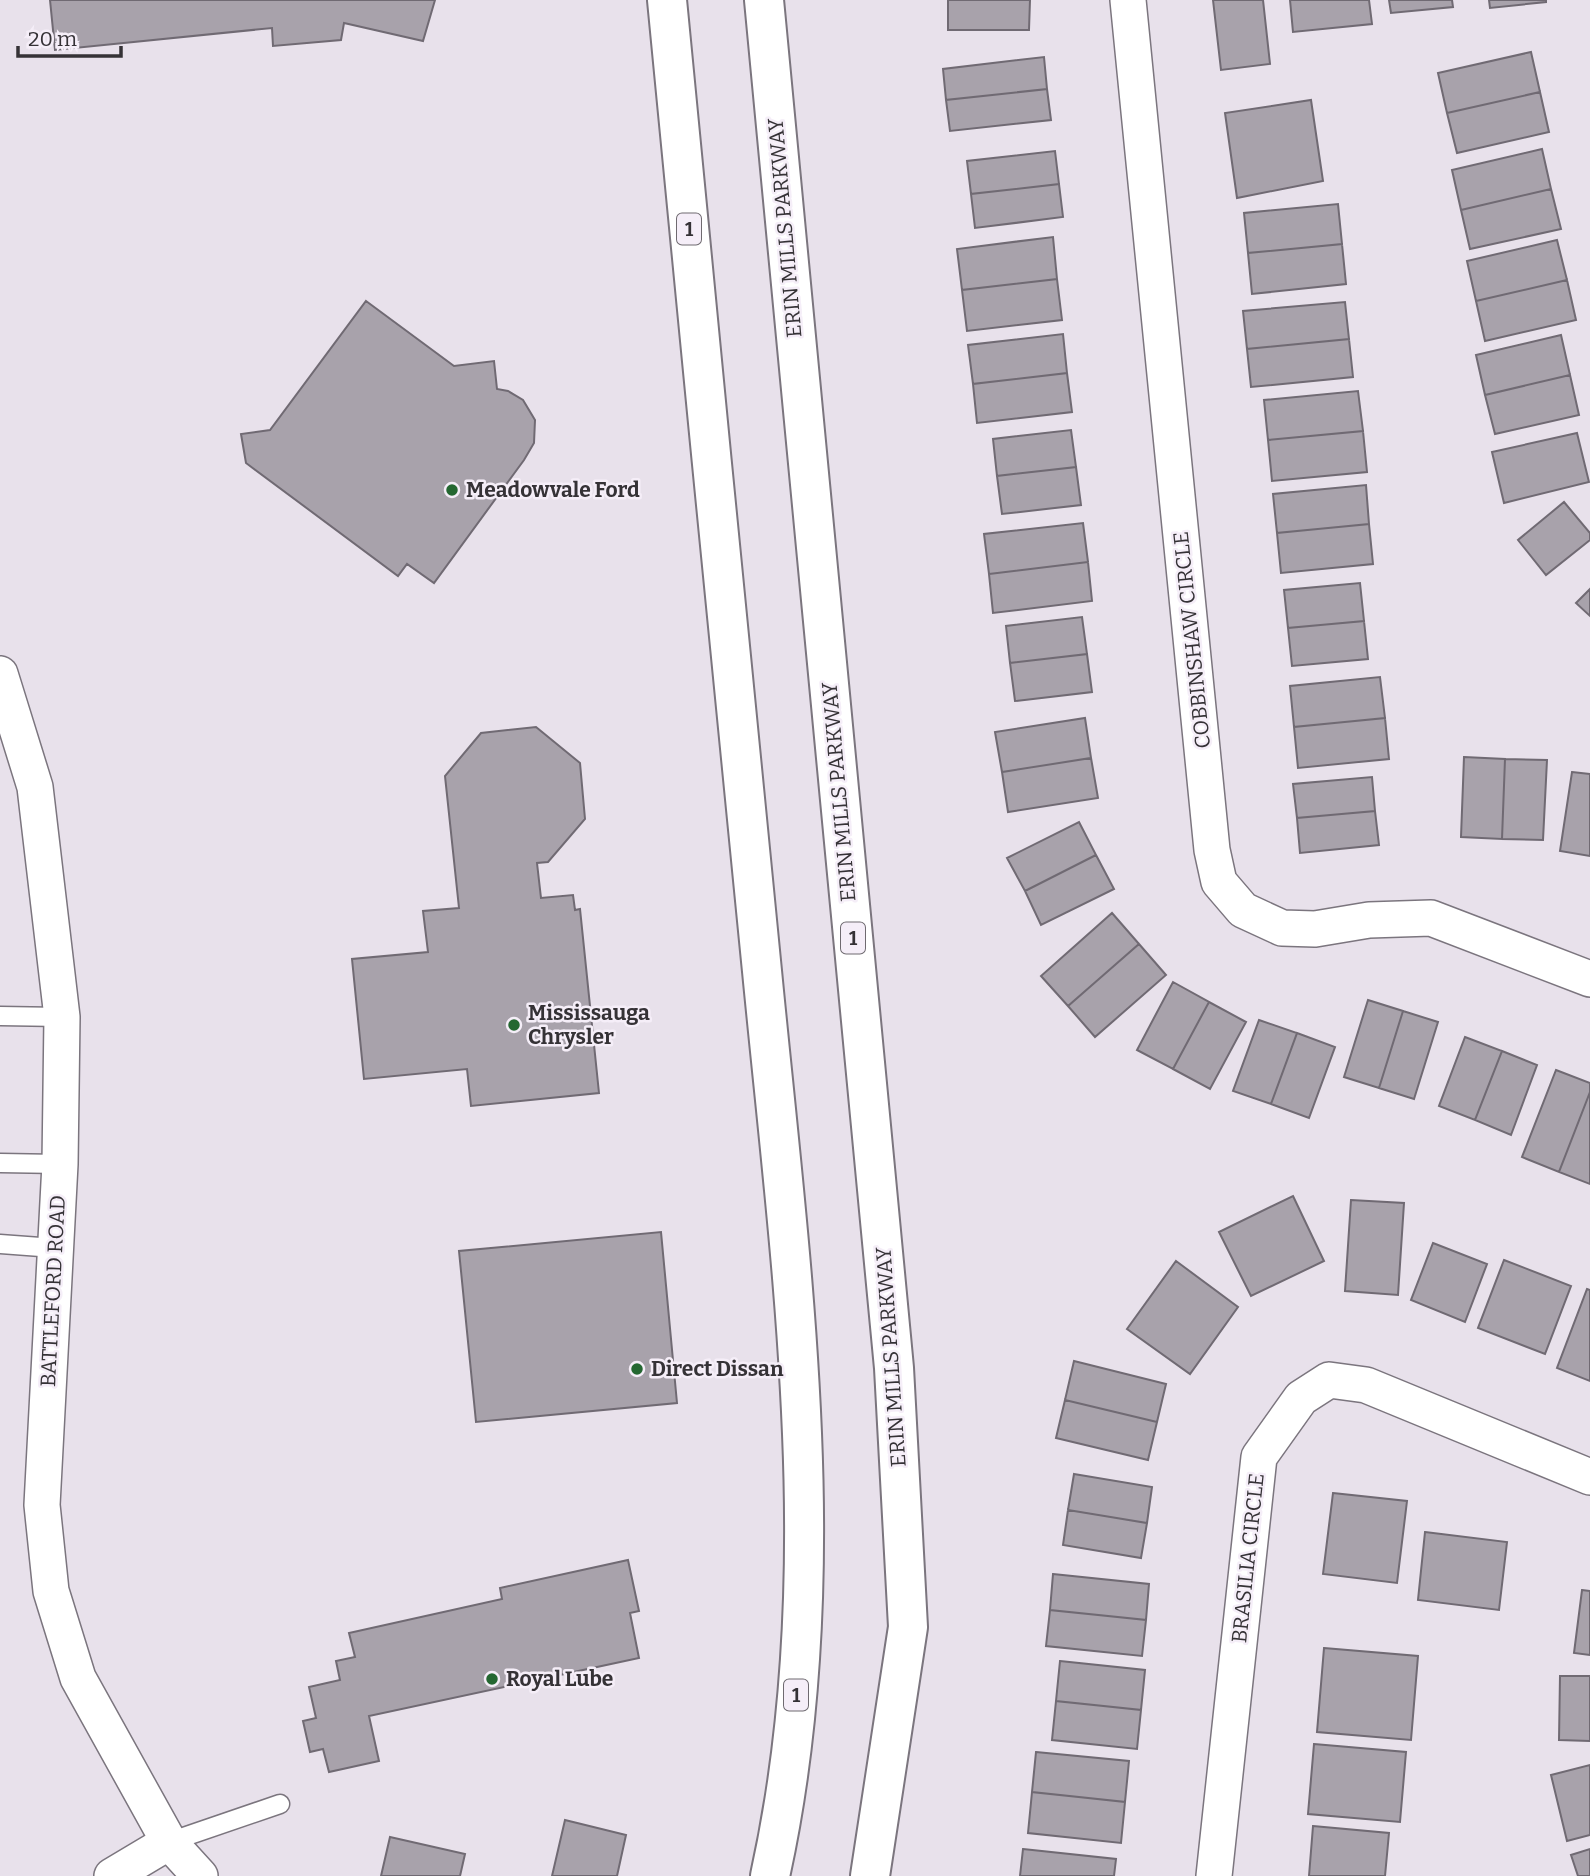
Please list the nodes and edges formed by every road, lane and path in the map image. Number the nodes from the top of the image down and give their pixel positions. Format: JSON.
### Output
{"nodes":[{"id":1,"x":667,"y":0,"type":"edge"},
{"id":2,"x":764,"y":0,"type":"edge"},
{"id":3,"x":1128,"y":0,"type":"edge"},
{"id":4,"x":0,"y":674,"type":"edge"},
{"id":5,"x":1590,"y":979,"type":"edge"},
{"id":6,"x":0,"y":1016,"type":"edge"},
{"id":7,"x":62,"y":1017,"type":"junction"},
{"id":8,"x":0,"y":1163,"type":"edge"},
{"id":9,"x":60,"y":1164,"type":"junction"},
{"id":10,"x":0,"y":1244,"type":"edge"},
{"id":11,"x":54,"y":1248,"type":"junction"},
{"id":12,"x":1590,"y":1477,"type":"edge"},
{"id":13,"x":280,"y":1804,"type":"dead end"},
{"id":14,"x":169,"y":1842,"type":"junction"},
{"id":15,"x":112,"y":1876,"type":"edge"},
{"id":16,"x":200,"y":1876,"type":"edge"},
{"id":17,"x":770,"y":1876,"type":"edge"},
{"id":18,"x":870,"y":1876,"type":"edge"},
{"id":19,"x":1214,"y":1876,"type":"edge"}],
"edges":[{"from":1,"to":17,"type":"main road","number":"1"},
{"from":2,"to":18,"type":"main road","name":"ERIN MILLS PARKWAY","number":"1"},
{"from":3,"to":5,"type":"street","name":"COBBINSHAW CIRCLE"},
{"from":4,"to":7,"type":"street","name":"BATTLEFORD ROAD"},
{"from":6,"to":7,"type":"lane"},
{"from":7,"to":9,"type":"street","name":"BATTLEFORD ROAD"},
{"from":8,"to":9,"type":"lane"},
{"from":9,"to":11,"type":"street","name":"BATTLEFORD ROAD"},
{"from":10,"to":11,"type":"lane"},
{"from":11,"to":14,"type":"street","name":"BATTLEFORD ROAD"},
{"from":12,"to":19,"type":"street","name":"BRASILIA CIRCLE"},
{"from":13,"to":14,"type":"lane"},
{"from":14,"to":15,"type":"street"},
{"from":14,"to":16,"type":"street","name":"BATTLEFORD ROAD"}]}
